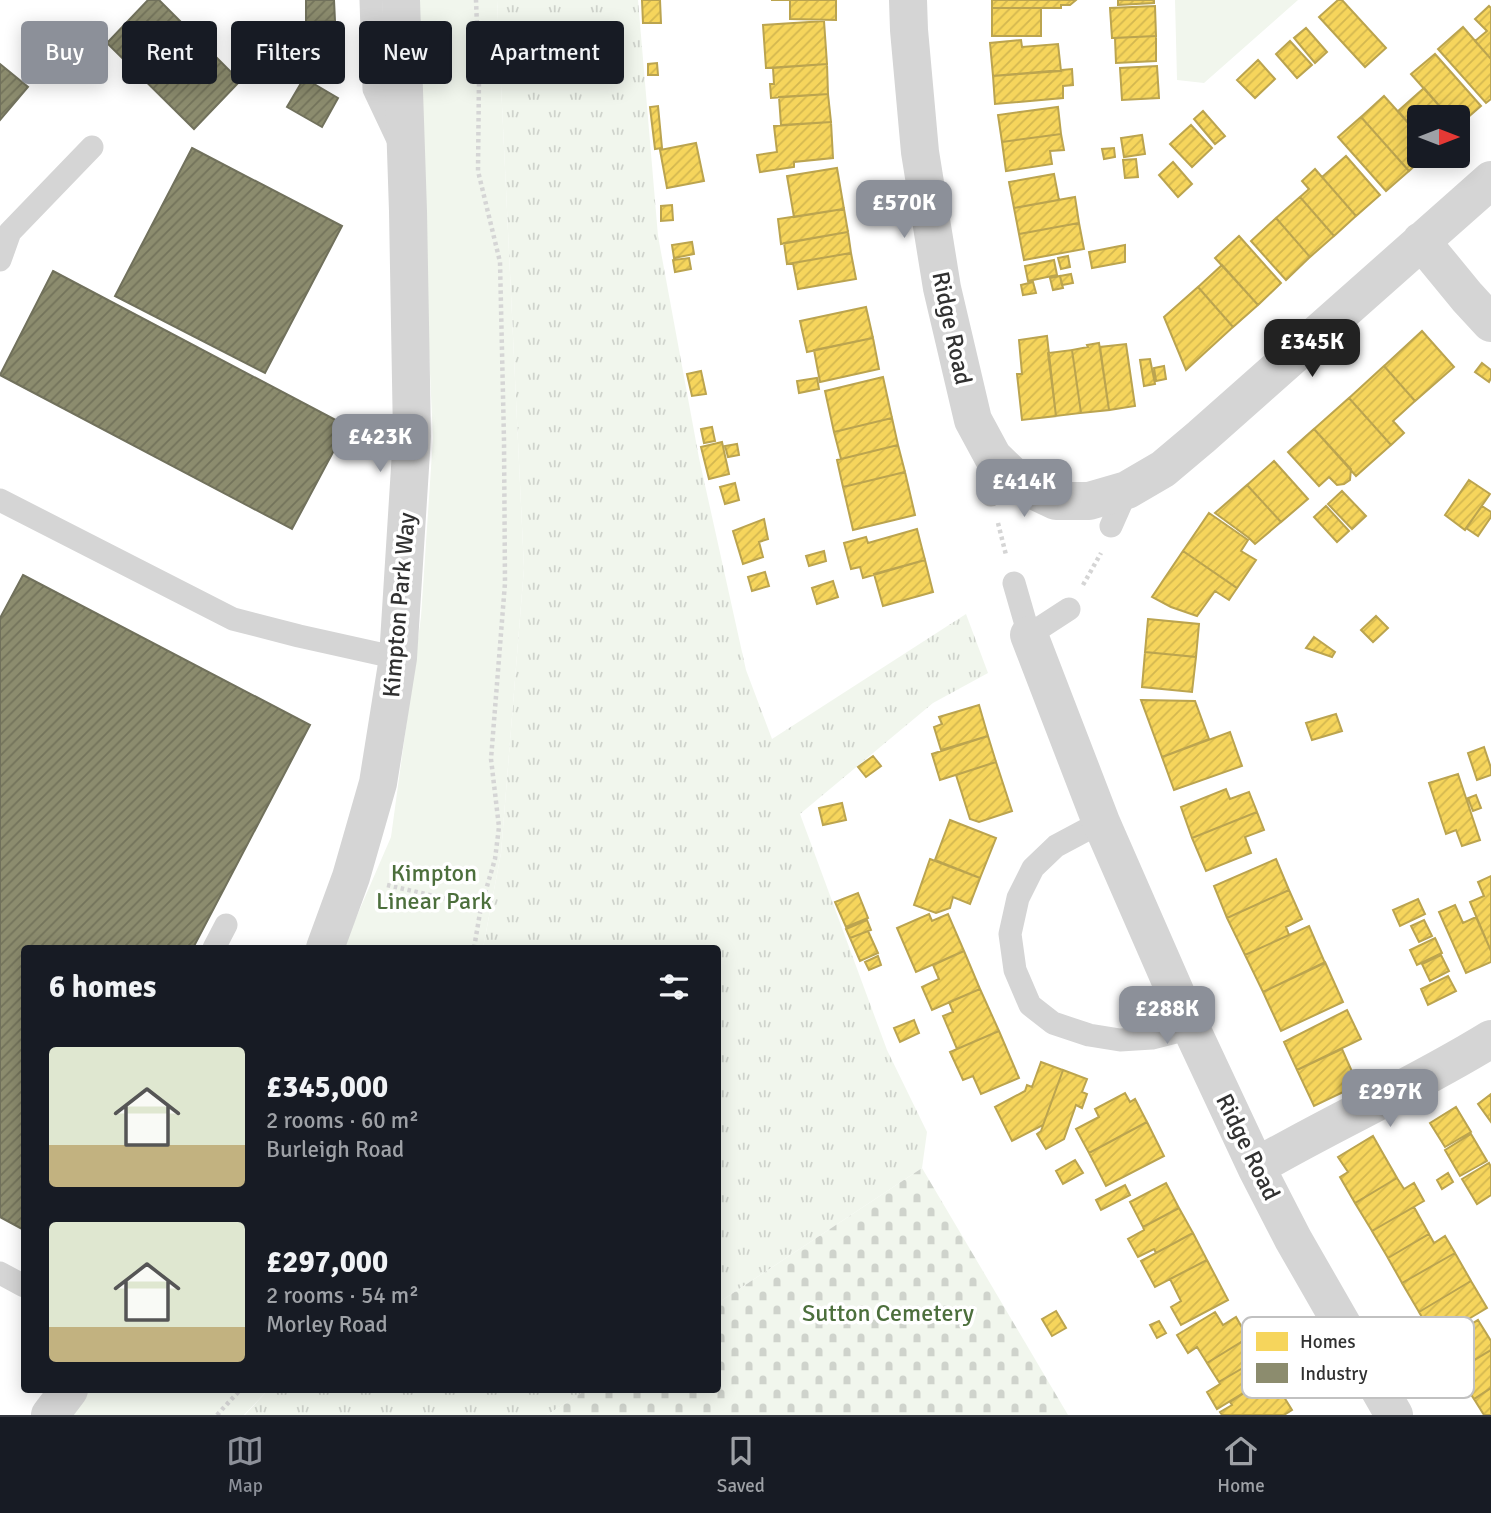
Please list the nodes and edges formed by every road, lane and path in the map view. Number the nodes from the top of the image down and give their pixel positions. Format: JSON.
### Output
{"nodes":[{"id":1,"x":371,"y":0,"type":"edge"},
{"id":2,"x":401,"y":0,"type":"edge"},
{"id":3,"x":476,"y":0,"type":"edge"},
{"id":4,"x":908,"y":0,"type":"edge"},
{"id":5,"x":92,"y":147,"type":"dead end"},
{"id":6,"x":405,"y":154,"type":"junction"},
{"id":7,"x":1491,"y":180,"type":"edge"},
{"id":8,"x":1421,"y":241,"type":"junction"},
{"id":9,"x":0,"y":260,"type":"edge"},
{"id":10,"x":1491,"y":323,"type":"edge"},
{"id":11,"x":993,"y":457,"type":"junction"},
{"id":12,"x":991,"y":495,"type":"joint"},
{"id":13,"x":0,"y":500,"type":"edge"},
{"id":14,"x":1100,"y":514,"type":"junction"},
{"id":15,"x":1014,"y":583,"type":"joint"},
{"id":16,"x":1069,"y":609,"type":"joint"},
{"id":17,"x":1029,"y":635,"type":"junction"},
{"id":18,"x":398,"y":658,"type":"junction"},
{"id":19,"x":1101,"y":822,"type":"junction"},
{"id":20,"x":351,"y":877,"type":"junction"},
{"id":21,"x":481,"y":907,"type":"junction"},
{"id":22,"x":226,"y":925,"type":"dead end"},
{"id":23,"x":216,"y":945,"type":"edge"},
{"id":24,"x":327,"y":945,"type":"edge"},
{"id":25,"x":475,"y":945,"type":"edge"},
{"id":26,"x":1191,"y":1028,"type":"junction"},
{"id":27,"x":1491,"y":1038,"type":"edge"},
{"id":28,"x":1256,"y":1167,"type":"junction"},
{"id":29,"x":0,"y":1273,"type":"edge"},
{"id":30,"x":21,"y":1284,"type":"edge"},
{"id":31,"x":1338,"y":1317,"type":"edge"},
{"id":32,"x":67,"y":1393,"type":"edge"},
{"id":33,"x":237,"y":1393,"type":"edge"},
{"id":34,"x":1384,"y":1398,"type":"edge"},
{"id":35,"x":50,"y":1415,"type":"edge"},
{"id":36,"x":217,"y":1415,"type":"edge"},
{"id":37,"x":1394,"y":1415,"type":"edge"}],
"edges":[{"from":1,"to":6,"type":"lane"},
{"from":2,"to":6,"type":"street","name":"Kimpton Park Way"},
{"from":3,"to":21,"type":"path"},
{"from":4,"to":11,"type":"street","name":"Ridge Road"},
{"from":5,"to":9,"type":"lane"},
{"from":6,"to":18,"type":"street","name":"Kimpton Park Way"},
{"from":7,"to":8,"type":"street","name":"Ridge Road"},
{"from":8,"to":10,"type":"street"},
{"from":8,"to":14,"type":"street","name":"Ridge Road"},
{"from":11,"to":12,"type":"lane"},
{"from":11,"to":14,"type":"street","name":"Ridge Road"},
{"from":12,"to":15,"type":"path"},
{"from":13,"to":18,"type":"lane"},
{"from":14,"to":16,"type":"path"},
{"from":15,"to":17,"type":"lane"},
{"from":16,"to":17,"type":"lane"},
{"from":17,"to":19,"type":"street","name":"Ridge Road"},
{"from":18,"to":20,"type":"street","name":"Kimpton Park Way"},
{"from":19,"to":26,"type":"street","name":"Ridge Road"},
{"from":19,"to":26,"type":"lane"},
{"from":20,"to":21,"type":"path"},
{"from":20,"to":24,"type":"street","name":"Kimpton Park Way"},
{"from":21,"to":25,"type":"path"},
{"from":22,"to":23,"type":"lane"},
{"from":26,"to":28,"type":"street","name":"Ridge Road"},
{"from":27,"to":28,"type":"street"},
{"from":28,"to":31,"type":"street","name":"Ridge Road"},
{"from":29,"to":30,"type":"lane"},
{"from":32,"to":35,"type":"street"},
{"from":33,"to":36,"type":"path"},
{"from":34,"to":37,"type":"street","name":"Ridge Road"}]}
